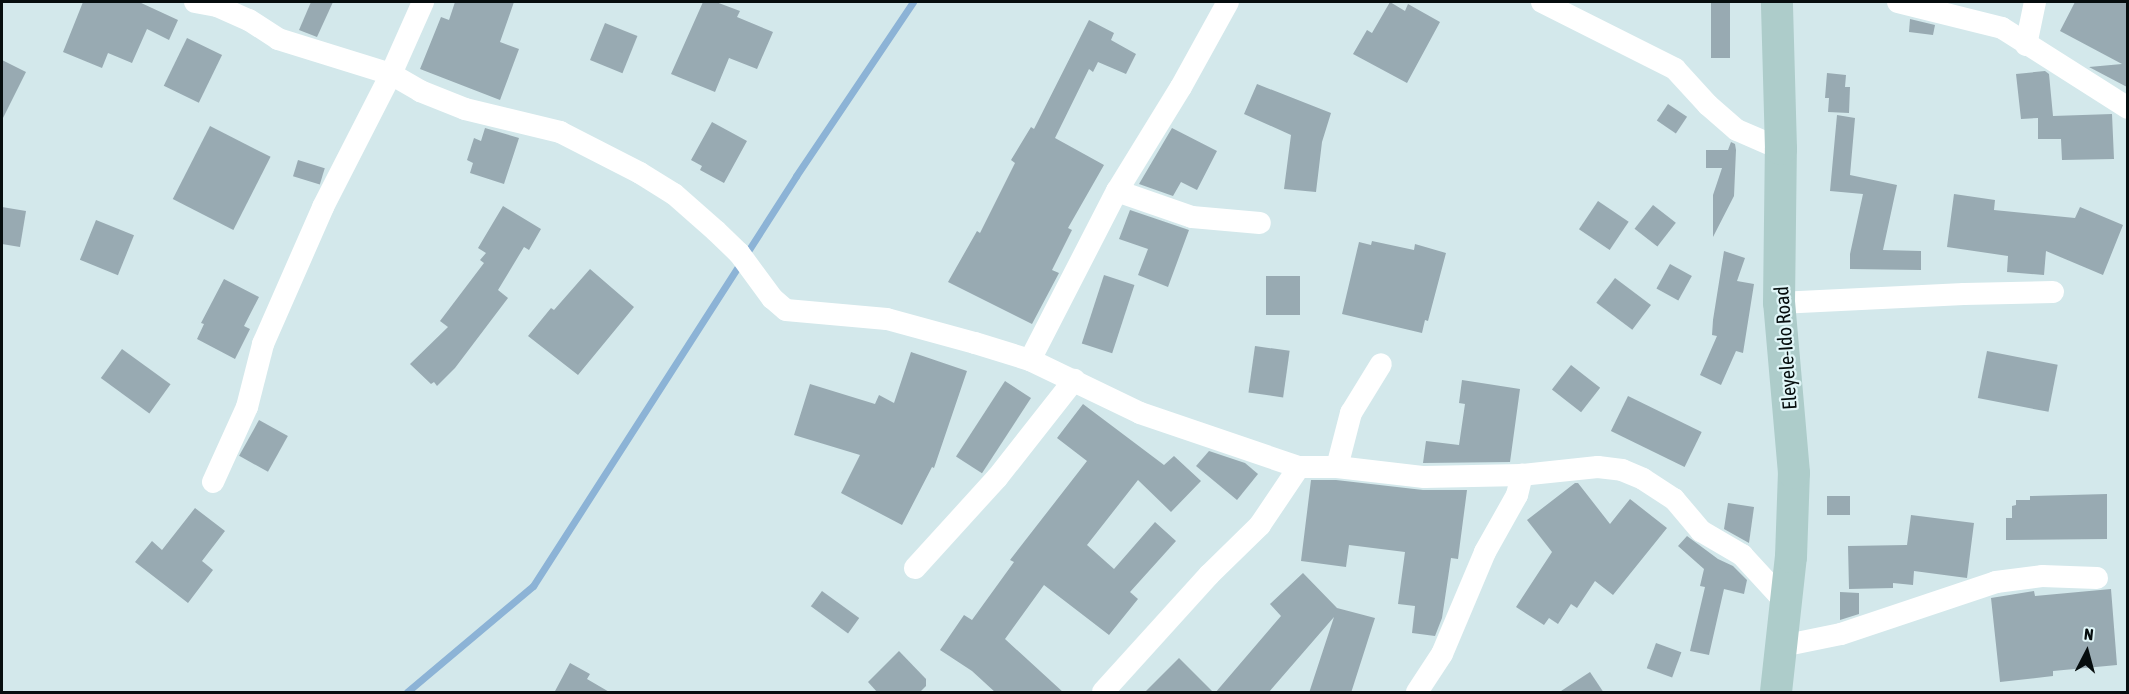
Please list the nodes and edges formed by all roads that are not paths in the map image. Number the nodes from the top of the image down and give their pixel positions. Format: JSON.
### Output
{"nodes":[{"id":1,"x":195,"y":2,"type":"edge"},
{"id":2,"x":423,"y":2,"type":"edge"},
{"id":3,"x":1228,"y":2,"type":"edge"},
{"id":4,"x":1542,"y":2,"type":"edge"},
{"id":5,"x":1777,"y":2,"type":"edge"},
{"id":6,"x":1898,"y":2,"type":"edge"},
{"id":7,"x":2036,"y":2,"type":"edge"},
{"id":8,"x":2026,"y":45,"type":"junction"},
{"id":9,"x":391,"y":74,"type":"junction"},
{"id":10,"x":2127,"y":108,"type":"edge"},
{"id":11,"x":1781,"y":149,"type":"junction"},
{"id":12,"x":1117,"y":191,"type":"junction"},
{"id":13,"x":1260,"y":223,"type":"dead end"},
{"id":14,"x":2054,"y":292,"type":"dead end"},
{"id":15,"x":1779,"y":303,"type":"junction"},
{"id":16,"x":1030,"y":360,"type":"junction"},
{"id":17,"x":1381,"y":364,"type":"dead end"},
{"id":18,"x":1074,"y":380,"type":"junction"},
{"id":19,"x":1299,"y":467,"type":"junction"},
{"id":20,"x":1337,"y":467,"type":"junction"},
{"id":21,"x":1522,"y":475,"type":"junction"},
{"id":22,"x":213,"y":482,"type":"dead end"},
{"id":23,"x":915,"y":568,"type":"dead end"},
{"id":24,"x":2097,"y":578,"type":"dead end"},
{"id":25,"x":1787,"y":604,"type":"junction"},
{"id":26,"x":1782,"y":646,"type":"junction"},
{"id":27,"x":1103,"y":693,"type":"edge"},
{"id":28,"x":1417,"y":693,"type":"edge"},
{"id":29,"x":1776,"y":693,"type":"edge"}],
"edges":[{"from":1,"to":9,"type":"street"},
{"from":2,"to":9,"type":"street"},
{"from":3,"to":12,"type":"street"},
{"from":4,"to":11,"type":"street"},
{"from":5,"to":11,"type":"main road","name":"Eleyele-Ido Road"},
{"from":6,"to":8,"type":"street"},
{"from":7,"to":8,"type":"street"},
{"from":8,"to":10,"type":"street"},
{"from":9,"to":16,"type":"street"},
{"from":9,"to":22,"type":"street"},
{"from":11,"to":15,"type":"main road","name":"Eleyele-Ido Road"},
{"from":12,"to":13,"type":"street"},
{"from":12,"to":16,"type":"street"},
{"from":14,"to":15,"type":"street"},
{"from":15,"to":25,"type":"main road","name":"Eleyele-Ido Road"},
{"from":16,"to":18,"type":"street"},
{"from":17,"to":20,"type":"street"},
{"from":18,"to":19,"type":"street"},
{"from":18,"to":23,"type":"street"},
{"from":19,"to":20,"type":"street"},
{"from":19,"to":27,"type":"street"},
{"from":20,"to":21,"type":"street"},
{"from":21,"to":25,"type":"street"},
{"from":21,"to":28,"type":"street"},
{"from":24,"to":26,"type":"street"},
{"from":25,"to":26,"type":"main road","name":"Eleyele-Ido Road"},
{"from":26,"to":29,"type":"main road","name":"Eleyele-Ido Road"}]}
